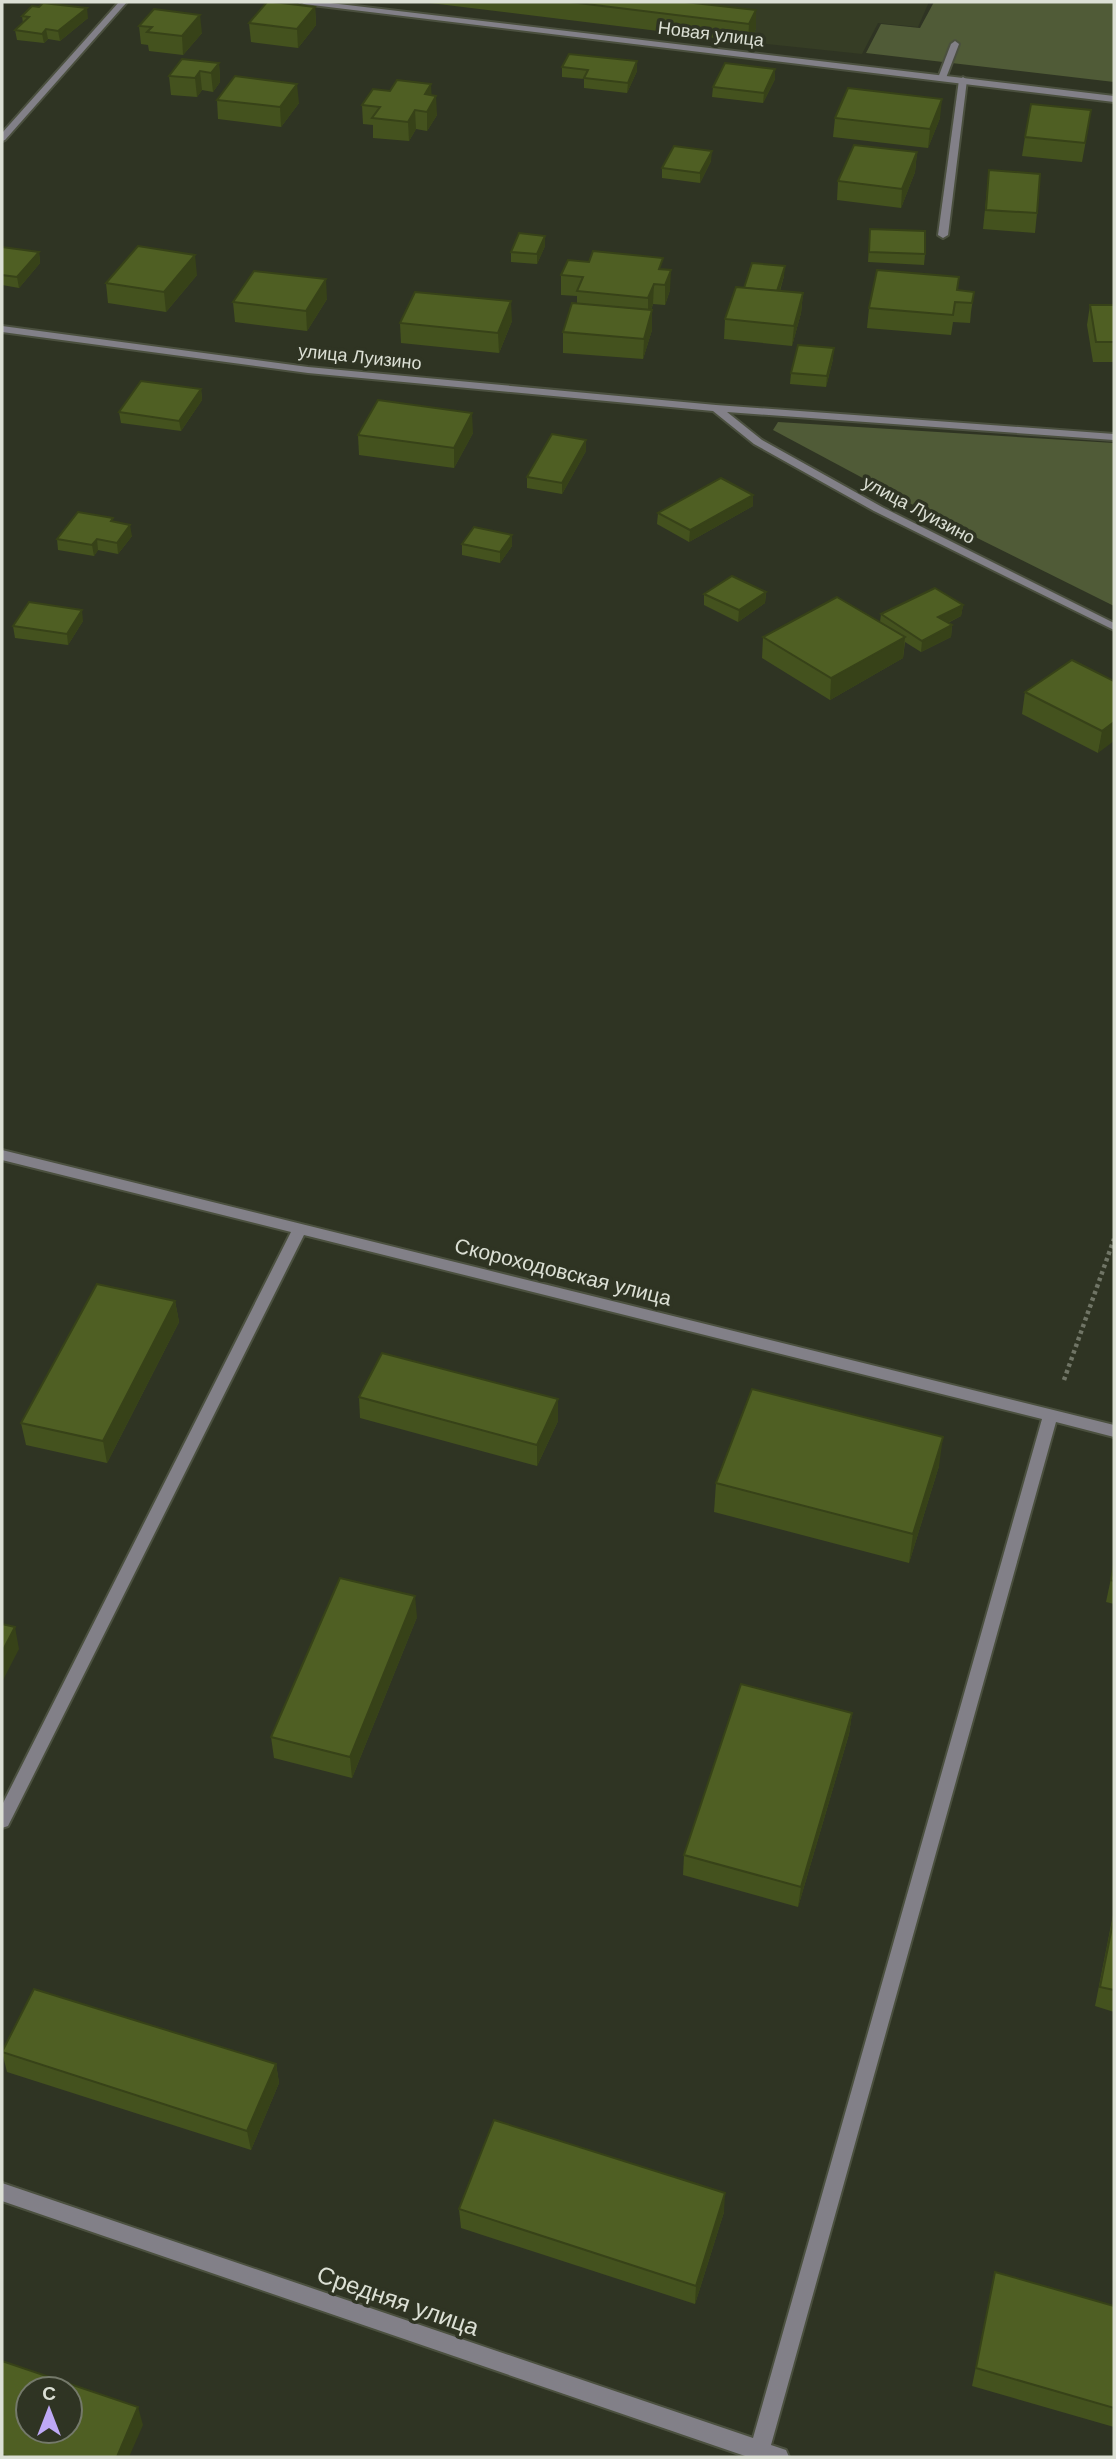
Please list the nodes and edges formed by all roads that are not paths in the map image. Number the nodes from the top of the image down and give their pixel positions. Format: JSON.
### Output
{"nodes":[{"id":1,"x":123,"y":2,"type":"edge"},
{"id":2,"x":304,"y":2,"type":"edge"},
{"id":3,"x":955,"y":44,"type":"dead end"},
{"id":4,"x":942,"y":78,"type":"junction"},
{"id":5,"x":963,"y":80,"type":"junction"},
{"id":6,"x":1114,"y":99,"type":"edge"},
{"id":7,"x":2,"y":138,"type":"edge"},
{"id":8,"x":943,"y":235,"type":"dead end"},
{"id":9,"x":2,"y":329,"type":"edge"},
{"id":10,"x":716,"y":408,"type":"junction"},
{"id":11,"x":1114,"y":437,"type":"edge"},
{"id":12,"x":1114,"y":627,"type":"edge"},
{"id":13,"x":2,"y":1155,"type":"edge"},
{"id":14,"x":300,"y":1228,"type":"junction"},
{"id":15,"x":1051,"y":1415,"type":"junction"},
{"id":16,"x":1114,"y":1431,"type":"edge"},
{"id":17,"x":2,"y":1821,"type":"edge"},
{"id":18,"x":2,"y":2192,"type":"edge"},
{"id":19,"x":759,"y":2454,"type":"edge"},
{"id":20,"x":779,"y":2457,"type":"edge"}],
"edges":[{"from":1,"to":7,"type":"street"},
{"from":2,"to":4,"type":"street","name":"Новая улица"},
{"from":3,"to":4,"type":"street"},
{"from":4,"to":5,"type":"street","name":"Новая улица"},
{"from":5,"to":6,"type":"street","name":"Новая улица"},
{"from":5,"to":8,"type":"street"},
{"from":9,"to":10,"type":"street","name":"улица Луизино"},
{"from":10,"to":11,"type":"street","name":"улица Луизино"},
{"from":10,"to":12,"type":"street","name":"улица Луизино"},
{"from":13,"to":14,"type":"street","name":"Скороходовская улица"},
{"from":14,"to":15,"type":"street","name":"Скороходовская улица"},
{"from":14,"to":17,"type":"street"},
{"from":15,"to":16,"type":"street","name":"Скороходовская улица"},
{"from":15,"to":19,"type":"street"},
{"from":18,"to":19,"type":"street","name":"Средняя улица"},
{"from":19,"to":20,"type":"street","name":"Средняя улица"}]}
